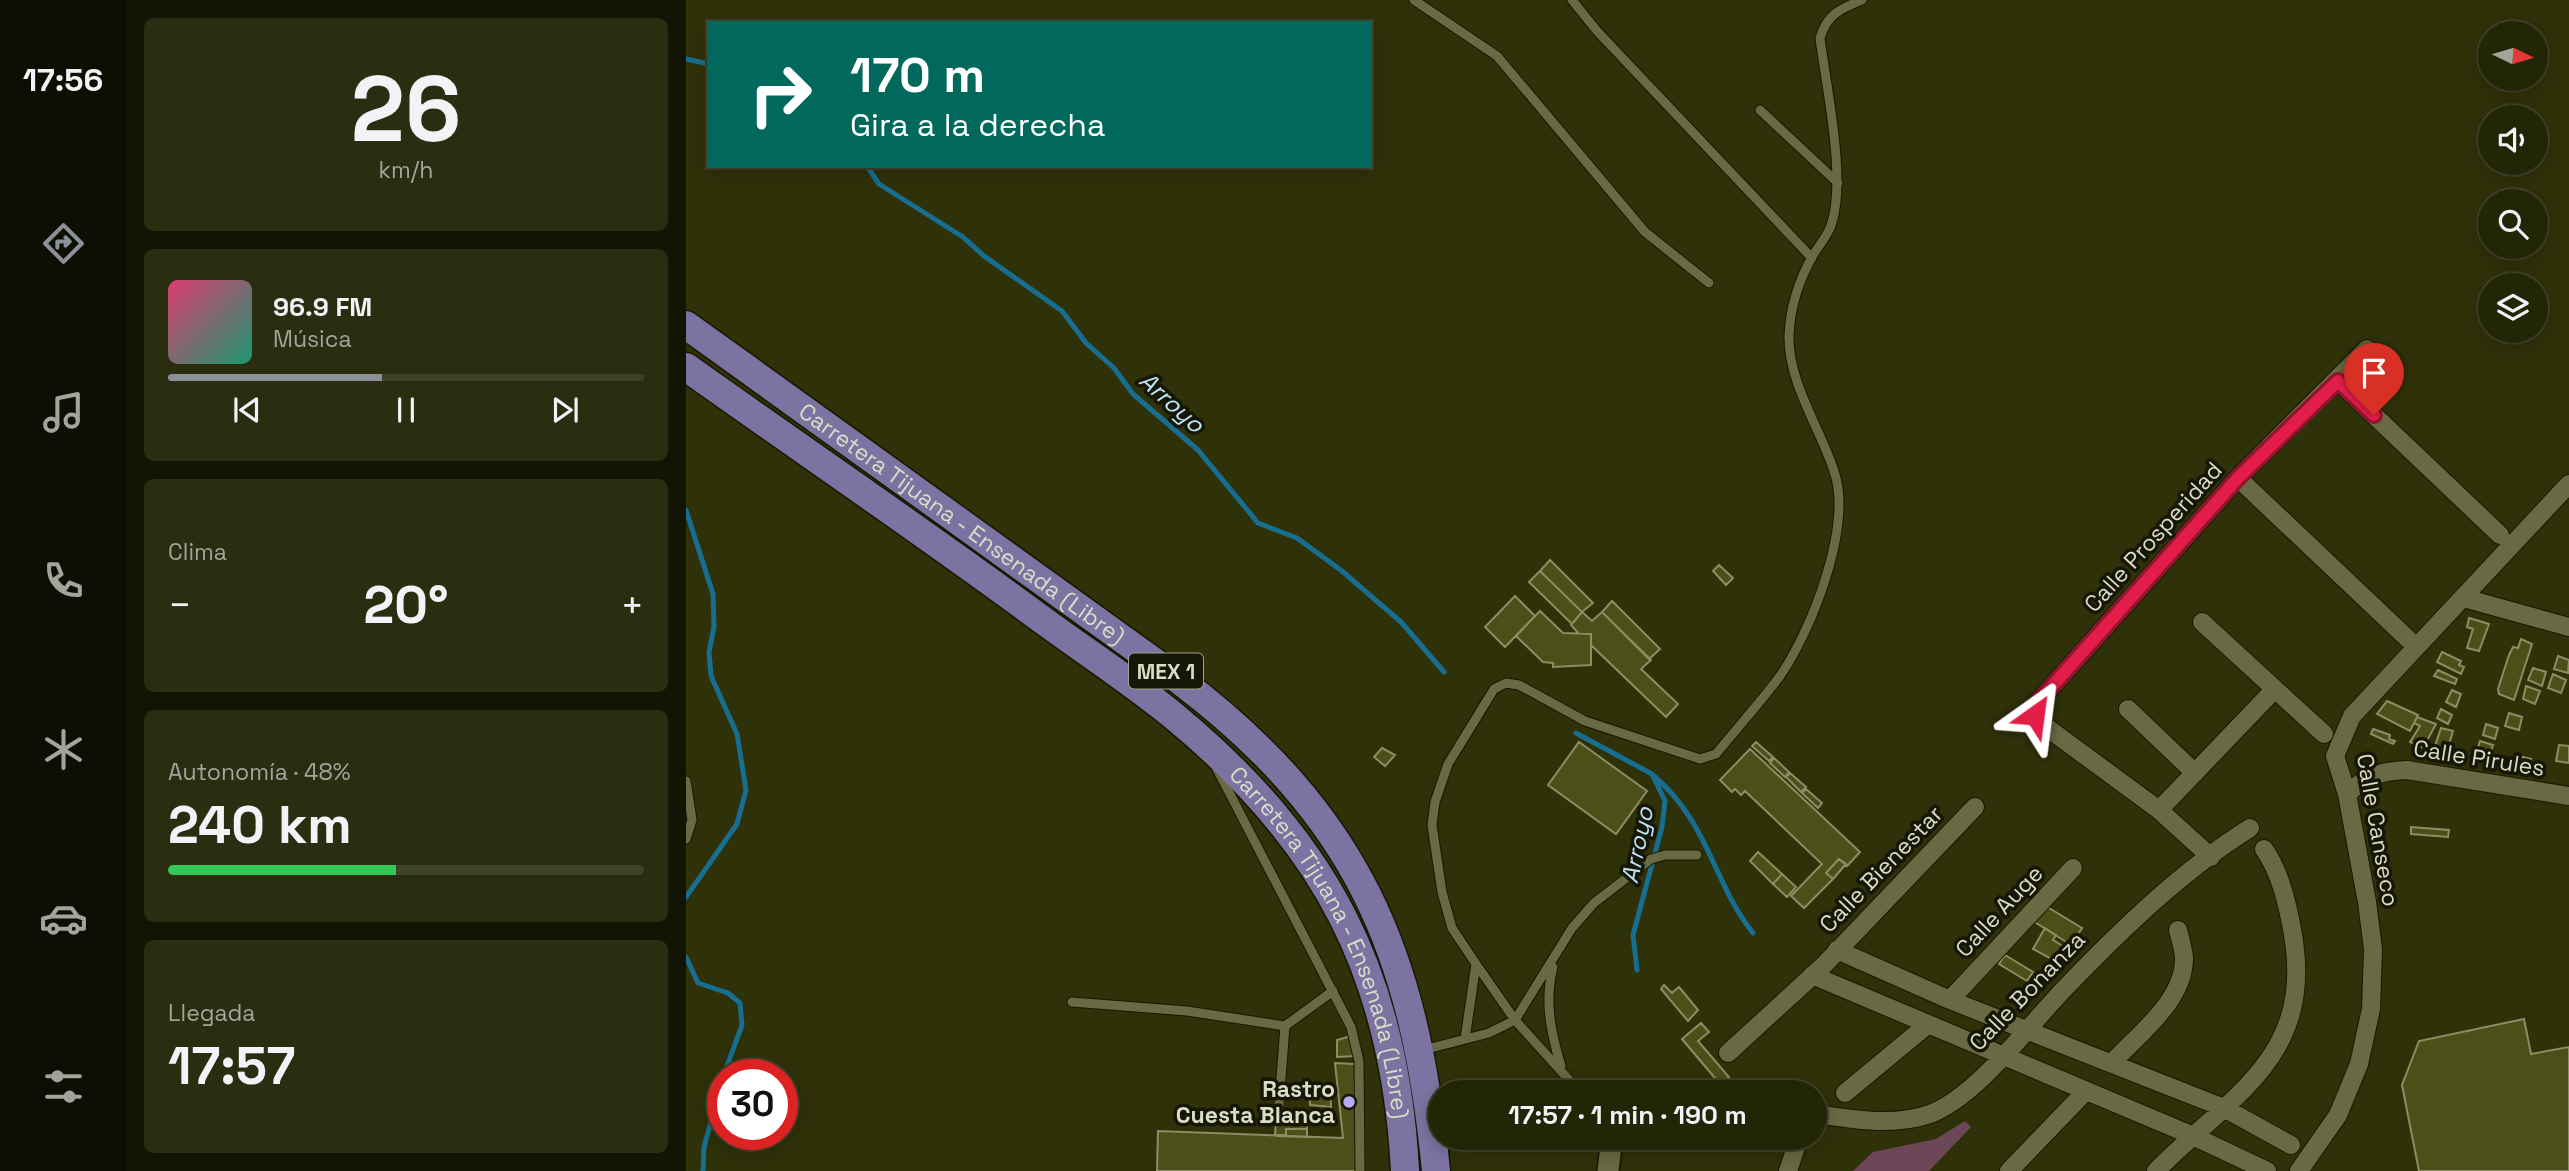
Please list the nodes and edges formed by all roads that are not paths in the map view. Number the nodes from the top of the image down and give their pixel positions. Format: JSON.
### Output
{"nodes":[{"id":1,"x":1414,"y":0,"type":"edge"},
{"id":2,"x":1572,"y":0,"type":"edge"},
{"id":3,"x":1862,"y":0,"type":"edge"},
{"id":4,"x":1760,"y":110,"type":"dead end"},
{"id":5,"x":1838,"y":183,"type":"junction"},
{"id":6,"x":1812,"y":258,"type":"junction"},
{"id":7,"x":1709,"y":283,"type":"dead end"},
{"id":8,"x":686,"y":325,"type":"edge"},
{"id":9,"x":2367,"y":349,"type":"dead end"},
{"id":10,"x":686,"y":367,"type":"edge"},
{"id":11,"x":2338,"y":381,"type":"junction"},
{"id":12,"x":2238,"y":478,"type":"junction"},
{"id":13,"x":2569,"y":484,"type":"edge"},
{"id":14,"x":2500,"y":536,"type":"dead end"},
{"id":15,"x":2464,"y":598,"type":"junction"},
{"id":16,"x":2202,"y":622,"type":"dead end"},
{"id":17,"x":2569,"y":627,"type":"edge"},
{"id":18,"x":2408,"y":639,"type":"dead end"},
{"id":19,"x":2275,"y":689,"type":"junction"},
{"id":20,"x":2128,"y":709,"type":"dead end"},
{"id":21,"x":2324,"y":734,"type":"dead end"},
{"id":22,"x":1202,"y":741,"type":"junction"},
{"id":23,"x":2195,"y":773,"type":"junction"},
{"id":24,"x":686,"y":781,"type":"edge"},
{"id":25,"x":2347,"y":794,"type":"junction"},
{"id":26,"x":2569,"y":796,"type":"edge"},
{"id":27,"x":1975,"y":807,"type":"dead end"},
{"id":28,"x":2159,"y":810,"type":"junction"},
{"id":29,"x":2250,"y":828,"type":"dead end"},
{"id":30,"x":686,"y":839,"type":"edge"},
{"id":31,"x":2264,"y":849,"type":"dead end"},
{"id":32,"x":1697,"y":855,"type":"dead end"},
{"id":33,"x":2211,"y":857,"type":"junction"},
{"id":34,"x":2073,"y":868,"type":"dead end"},
{"id":35,"x":2178,"y":930,"type":"dead end"},
{"id":36,"x":1837,"y":950,"type":"junction"},
{"id":37,"x":1556,"y":957,"type":"junction"},
{"id":38,"x":1476,"y":964,"type":"junction"},
{"id":39,"x":1817,"y":970,"type":"junction"},
{"id":40,"x":1333,"y":991,"type":"junction"},
{"id":41,"x":1956,"y":994,"type":"junction"},
{"id":42,"x":1072,"y":1002,"type":"dead end"},
{"id":43,"x":1515,"y":1020,"type":"junction"},
{"id":44,"x":1927,"y":1025,"type":"junction"},
{"id":45,"x":1285,"y":1026,"type":"junction"},
{"id":46,"x":2026,"y":1030,"type":"junction"},
{"id":47,"x":1465,"y":1039,"type":"junction"},
{"id":48,"x":1421,"y":1050,"type":"junction"},
{"id":49,"x":1728,"y":1053,"type":"dead end"},
{"id":50,"x":2001,"y":1055,"type":"junction"},
{"id":51,"x":2112,"y":1063,"type":"junction"},
{"id":52,"x":1563,"y":1071,"type":"junction"},
{"id":53,"x":1570,"y":1080,"type":"edge"},
{"id":54,"x":2086,"y":1090,"type":"junction"},
{"id":55,"x":1845,"y":1093,"type":"dead end"},
{"id":56,"x":2224,"y":1108,"type":"junction"},
{"id":57,"x":1827,"y":1116,"type":"edge"},
{"id":58,"x":1278,"y":1117,"type":"dead end"},
{"id":59,"x":2192,"y":1135,"type":"junction"},
{"id":60,"x":2291,"y":1145,"type":"dead end"},
{"id":61,"x":1795,"y":1150,"type":"edge"},
{"id":62,"x":1360,"y":1171,"type":"edge"},
{"id":63,"x":1405,"y":1171,"type":"edge"},
{"id":64,"x":1436,"y":1171,"type":"edge"},
{"id":65,"x":1788,"y":1171,"type":"edge"},
{"id":66,"x":2009,"y":1171,"type":"edge"},
{"id":67,"x":2156,"y":1171,"type":"edge"},
{"id":68,"x":2267,"y":1171,"type":"edge"},
{"id":69,"x":2299,"y":1171,"type":"edge"}],
"edges":[{"from":1,"to":7,"type":"lane"},
{"from":2,"to":6,"type":"lane"},
{"from":3,"to":5,"type":"lane"},
{"from":4,"to":5,"type":"lane"},
{"from":5,"to":6,"type":"lane"},
{"from":6,"to":38,"type":"lane"},
{"from":8,"to":48,"type":"highway","name":"Carretera Tijuana - Ensenada (Libre)","number":"MEX 1"},
{"from":9,"to":11,"type":"street","name":"Calle Prosperidad"},
{"from":10,"to":22,"type":"highway","name":"Carretera Tijuana - Ensenada (Libre)","number":"MEX 1"},
{"from":11,"to":12,"type":"street","name":"Calle Prosperidad"},
{"from":11,"to":14,"type":"street"},
{"from":12,"to":18,"type":"street"},
{"from":12,"to":28,"type":"street","name":"Calle Prosperidad"},
{"from":13,"to":15,"type":"street","name":"Calle Canseco"},
{"from":15,"to":17,"type":"street"},
{"from":15,"to":25,"type":"street","name":"Calle Canseco"},
{"from":16,"to":19,"type":"street"},
{"from":19,"to":21,"type":"street"},
{"from":19,"to":23,"type":"street"},
{"from":20,"to":23,"type":"street"},
{"from":22,"to":40,"type":"lane"},
{"from":22,"to":63,"type":"highway","name":"Carretera Tijuana - Ensenada (Libre)","number":"MEX 1"},
{"from":23,"to":28,"type":"street"},
{"from":24,"to":30,"type":"lane"},
{"from":25,"to":26,"type":"street","name":"Calle Pirules"},
{"from":25,"to":69,"type":"street","name":"Calle Canseco"},
{"from":27,"to":36,"type":"street","name":"Calle Bienestar"},
{"from":28,"to":33,"type":"street"},
{"from":29,"to":33,"type":"street","name":"Calle Bonanza"},
{"from":31,"to":56,"type":"street"},
{"from":32,"to":37,"type":"lane"},
{"from":33,"to":46,"type":"street","name":"Calle Bonanza"},
{"from":34,"to":41,"type":"street","name":"Calle Auge"},
{"from":35,"to":51,"type":"street"},
{"from":36,"to":39,"type":"street","name":"Calle Bienestar"},
{"from":36,"to":41,"type":"street"},
{"from":37,"to":43,"type":"lane"},
{"from":37,"to":52,"type":"lane"},
{"from":38,"to":43,"type":"lane"},
{"from":38,"to":47,"type":"lane"},
{"from":39,"to":44,"type":"street"},
{"from":39,"to":49,"type":"street","name":"Calle Bienestar"},
{"from":40,"to":45,"type":"lane"},
{"from":40,"to":62,"type":"lane"},
{"from":41,"to":46,"type":"street"},
{"from":42,"to":45,"type":"lane"},
{"from":43,"to":47,"type":"lane"},
{"from":43,"to":52,"type":"lane"},
{"from":44,"to":50,"type":"street"},
{"from":44,"to":55,"type":"street"},
{"from":45,"to":58,"type":"lane"},
{"from":46,"to":50,"type":"street","name":"Calle Bonanza"},
{"from":46,"to":51,"type":"street"},
{"from":47,"to":48,"type":"lane"},
{"from":48,"to":64,"type":"highway","name":"Carretera Tijuana - Ensenada (Libre)","number":"MEX 1"},
{"from":50,"to":54,"type":"street"},
{"from":50,"to":57,"type":"street","name":"Calle Bonanza"},
{"from":51,"to":56,"type":"street"},
{"from":52,"to":53,"type":"lane"},
{"from":54,"to":59,"type":"street"},
{"from":54,"to":66,"type":"street"},
{"from":56,"to":59,"type":"street"},
{"from":56,"to":60,"type":"street"},
{"from":59,"to":67,"type":"street"},
{"from":59,"to":68,"type":"street"},
{"from":61,"to":65,"type":"street"}]}
